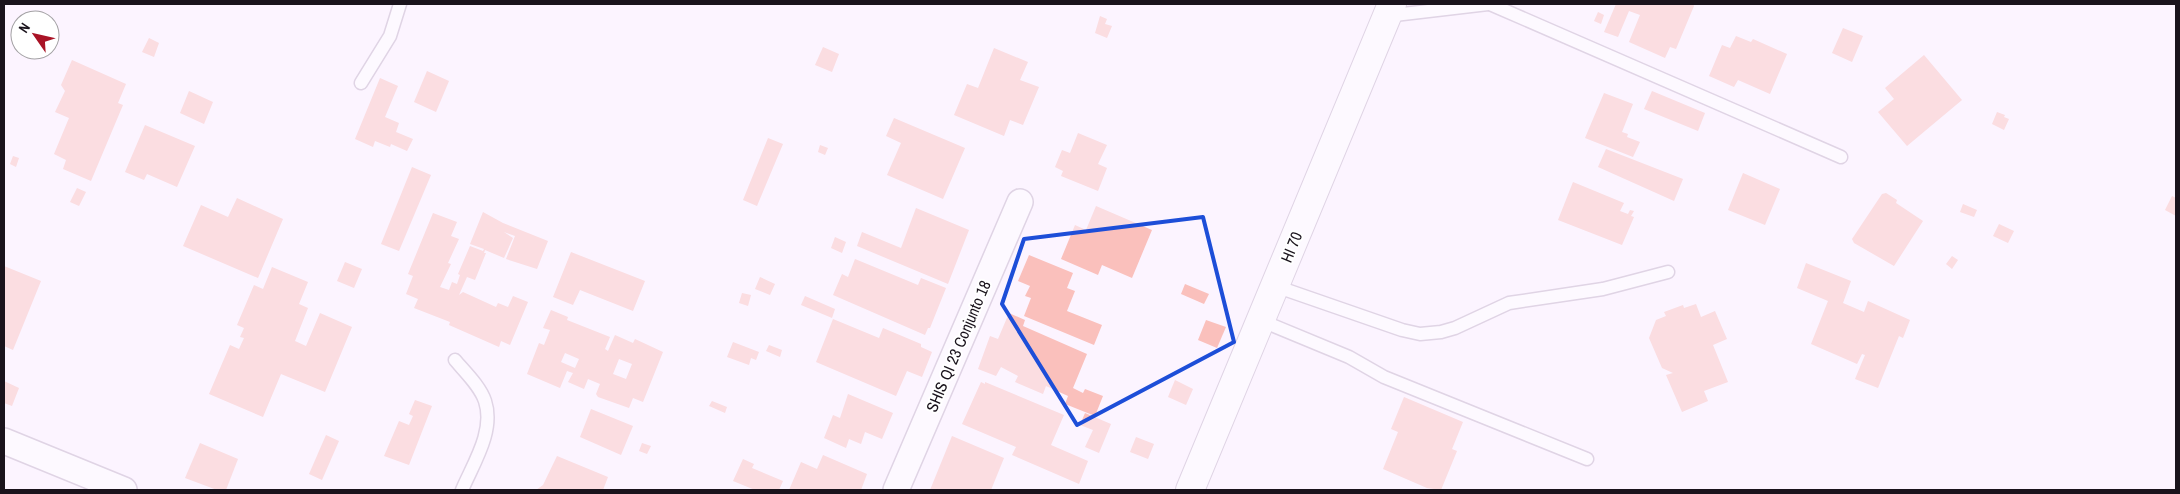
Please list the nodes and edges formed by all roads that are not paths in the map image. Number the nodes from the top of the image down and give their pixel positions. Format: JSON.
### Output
{"nodes":[{"id":1,"x":400,"y":4,"type":"edge"},
{"id":2,"x":1489,"y":4,"type":"edge"},
{"id":3,"x":1389,"y":10,"type":"edge"},
{"id":4,"x":361,"y":83,"type":"dead end"},
{"id":5,"x":1841,"y":157,"type":"dead end"},
{"id":6,"x":1020,"y":202,"type":"dead end"},
{"id":7,"x":1668,"y":272,"type":"dead end"},
{"id":8,"x":1275,"y":286,"type":"junction"},
{"id":9,"x":1262,"y":321,"type":"junction"},
{"id":10,"x":455,"y":360,"type":"dead end"},
{"id":11,"x":4,"y":441,"type":"edge"},
{"id":12,"x":1587,"y":459,"type":"dead end"},
{"id":13,"x":124,"y":490,"type":"edge"},
{"id":14,"x":462,"y":490,"type":"edge"},
{"id":15,"x":896,"y":490,"type":"edge"},
{"id":16,"x":1190,"y":490,"type":"edge"}],
"edges":[{"from":1,"to":4,"type":"lane"},
{"from":2,"to":3,"type":"lane"},
{"from":2,"to":5,"type":"lane"},
{"from":3,"to":8,"type":"street","name":"HI 70"},
{"from":6,"to":15,"type":"street","name":"SHIS QI 23 Conjunto 18"},
{"from":7,"to":8,"type":"lane"},
{"from":8,"to":9,"type":"street","name":"HI 70"},
{"from":9,"to":12,"type":"lane"},
{"from":9,"to":16,"type":"street","name":"HI 70"},
{"from":10,"to":14,"type":"lane"},
{"from":11,"to":13,"type":"street"}]}
